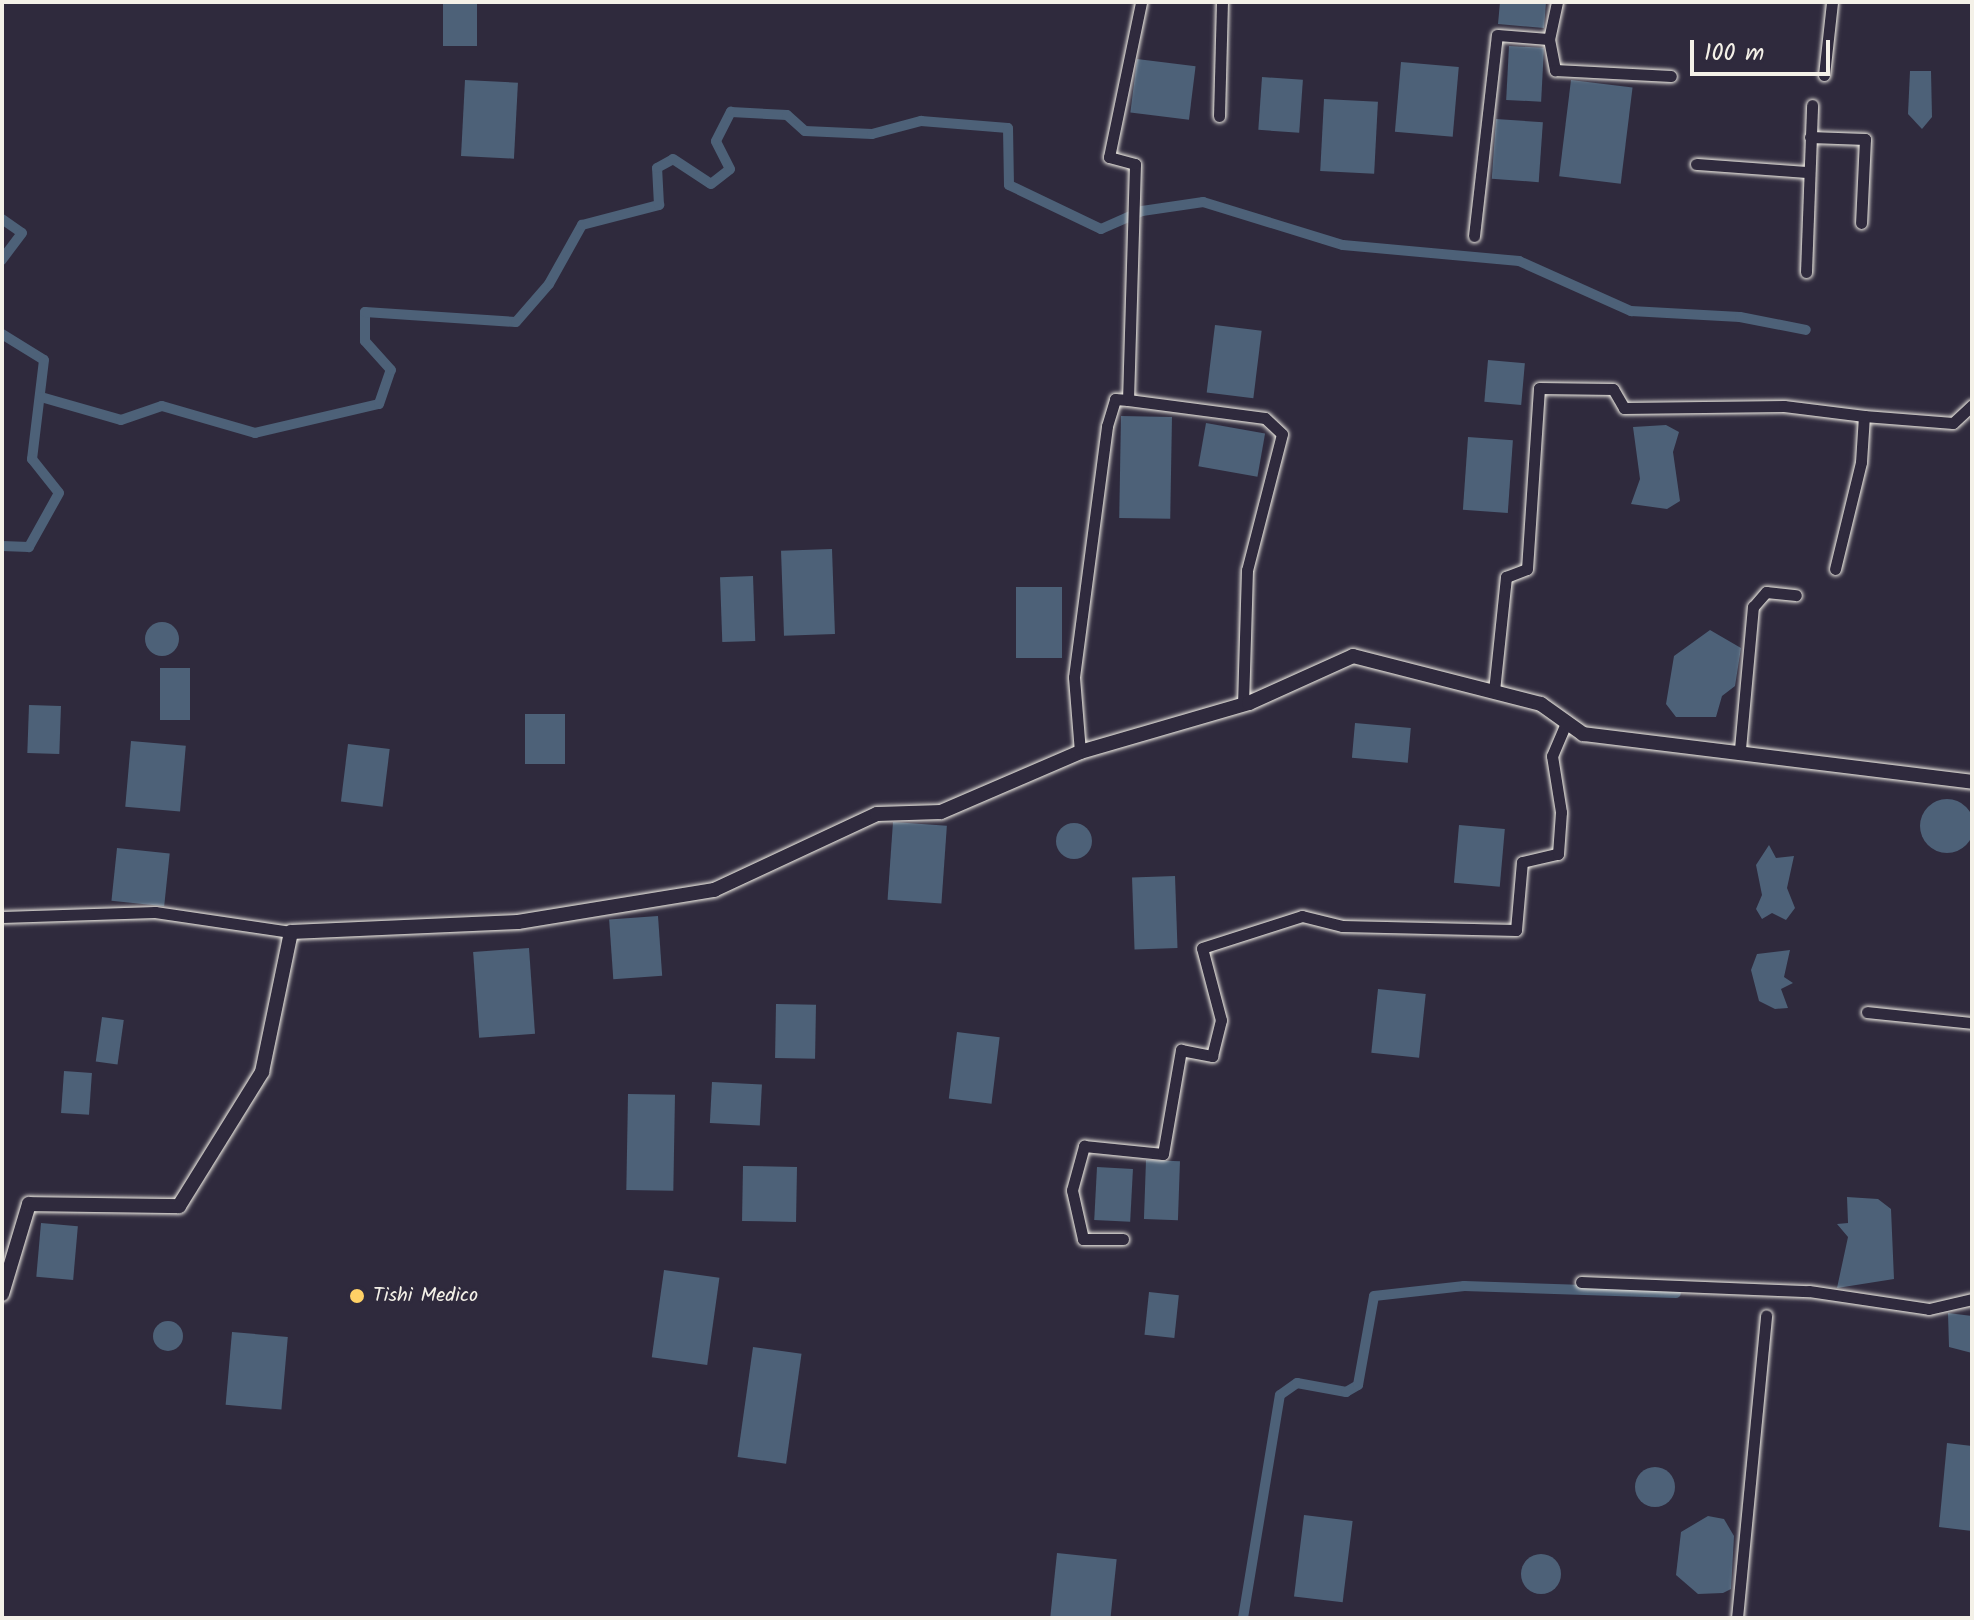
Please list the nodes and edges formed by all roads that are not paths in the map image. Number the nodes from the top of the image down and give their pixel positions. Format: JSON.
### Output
{"nodes":[{"id":1,"x":1141,"y":2,"type":"edge"},
{"id":2,"x":1222,"y":2,"type":"edge"},
{"id":3,"x":1557,"y":2,"type":"edge"},
{"id":4,"x":1832,"y":2,"type":"edge"},
{"id":5,"x":1549,"y":39,"type":"junction"},
{"id":6,"x":1824,"y":75,"type":"dead end"},
{"id":7,"x":1671,"y":76,"type":"dead end"},
{"id":8,"x":1812,"y":105,"type":"dead end"},
{"id":9,"x":1219,"y":116,"type":"dead end"},
{"id":10,"x":1810,"y":137,"type":"junction"},
{"id":11,"x":1696,"y":164,"type":"dead end"},
{"id":12,"x":1808,"y":172,"type":"junction"},
{"id":13,"x":1861,"y":223,"type":"dead end"},
{"id":14,"x":1474,"y":236,"type":"dead end"},
{"id":15,"x":1806,"y":272,"type":"dead end"},
{"id":16,"x":1128,"y":400,"type":"junction"},
{"id":17,"x":1972,"y":405,"type":"edge"},
{"id":18,"x":1864,"y":416,"type":"junction"},
{"id":19,"x":1835,"y":569,"type":"dead end"},
{"id":20,"x":1796,"y":595,"type":"dead end"},
{"id":21,"x":1494,"y":691,"type":"junction"},
{"id":22,"x":1243,"y":704,"type":"junction"},
{"id":23,"x":1566,"y":723,"type":"junction"},
{"id":24,"x":1740,"y":749,"type":"junction"},
{"id":25,"x":1080,"y":752,"type":"junction"},
{"id":26,"x":1972,"y":782,"type":"edge"},
{"id":27,"x":2,"y":917,"type":"edge"},
{"id":28,"x":291,"y":932,"type":"junction"},
{"id":29,"x":1867,"y":1012,"type":"dead end"},
{"id":30,"x":1972,"y":1023,"type":"edge"},
{"id":31,"x":1123,"y":1239,"type":"dead end"},
{"id":32,"x":1581,"y":1282,"type":"dead end"},
{"id":33,"x":2,"y":1294,"type":"edge"},
{"id":34,"x":1972,"y":1299,"type":"edge"},
{"id":35,"x":1766,"y":1315,"type":"dead end"},
{"id":36,"x":1737,"y":1618,"type":"edge"}],
"edges":[{"from":1,"to":16,"type":"street"},
{"from":2,"to":9,"type":"street"},
{"from":3,"to":5,"type":"street"},
{"from":4,"to":6,"type":"street"},
{"from":5,"to":7,"type":"street"},
{"from":5,"to":14,"type":"street"},
{"from":8,"to":10,"type":"street"},
{"from":10,"to":12,"type":"street"},
{"from":10,"to":13,"type":"street"},
{"from":11,"to":12,"type":"street"},
{"from":12,"to":15,"type":"street"},
{"from":16,"to":22,"type":"street"},
{"from":16,"to":25,"type":"street"},
{"from":17,"to":18,"type":"street"},
{"from":18,"to":19,"type":"street"},
{"from":18,"to":21,"type":"street"},
{"from":20,"to":24,"type":"street"},
{"from":21,"to":22,"type":"street"},
{"from":21,"to":23,"type":"street"},
{"from":22,"to":25,"type":"street"},
{"from":23,"to":24,"type":"street"},
{"from":23,"to":31,"type":"street"},
{"from":24,"to":26,"type":"street"},
{"from":25,"to":28,"type":"street"},
{"from":27,"to":28,"type":"street"},
{"from":28,"to":33,"type":"street"},
{"from":29,"to":30,"type":"street"},
{"from":32,"to":34,"type":"street"},
{"from":35,"to":36,"type":"street"}]}
